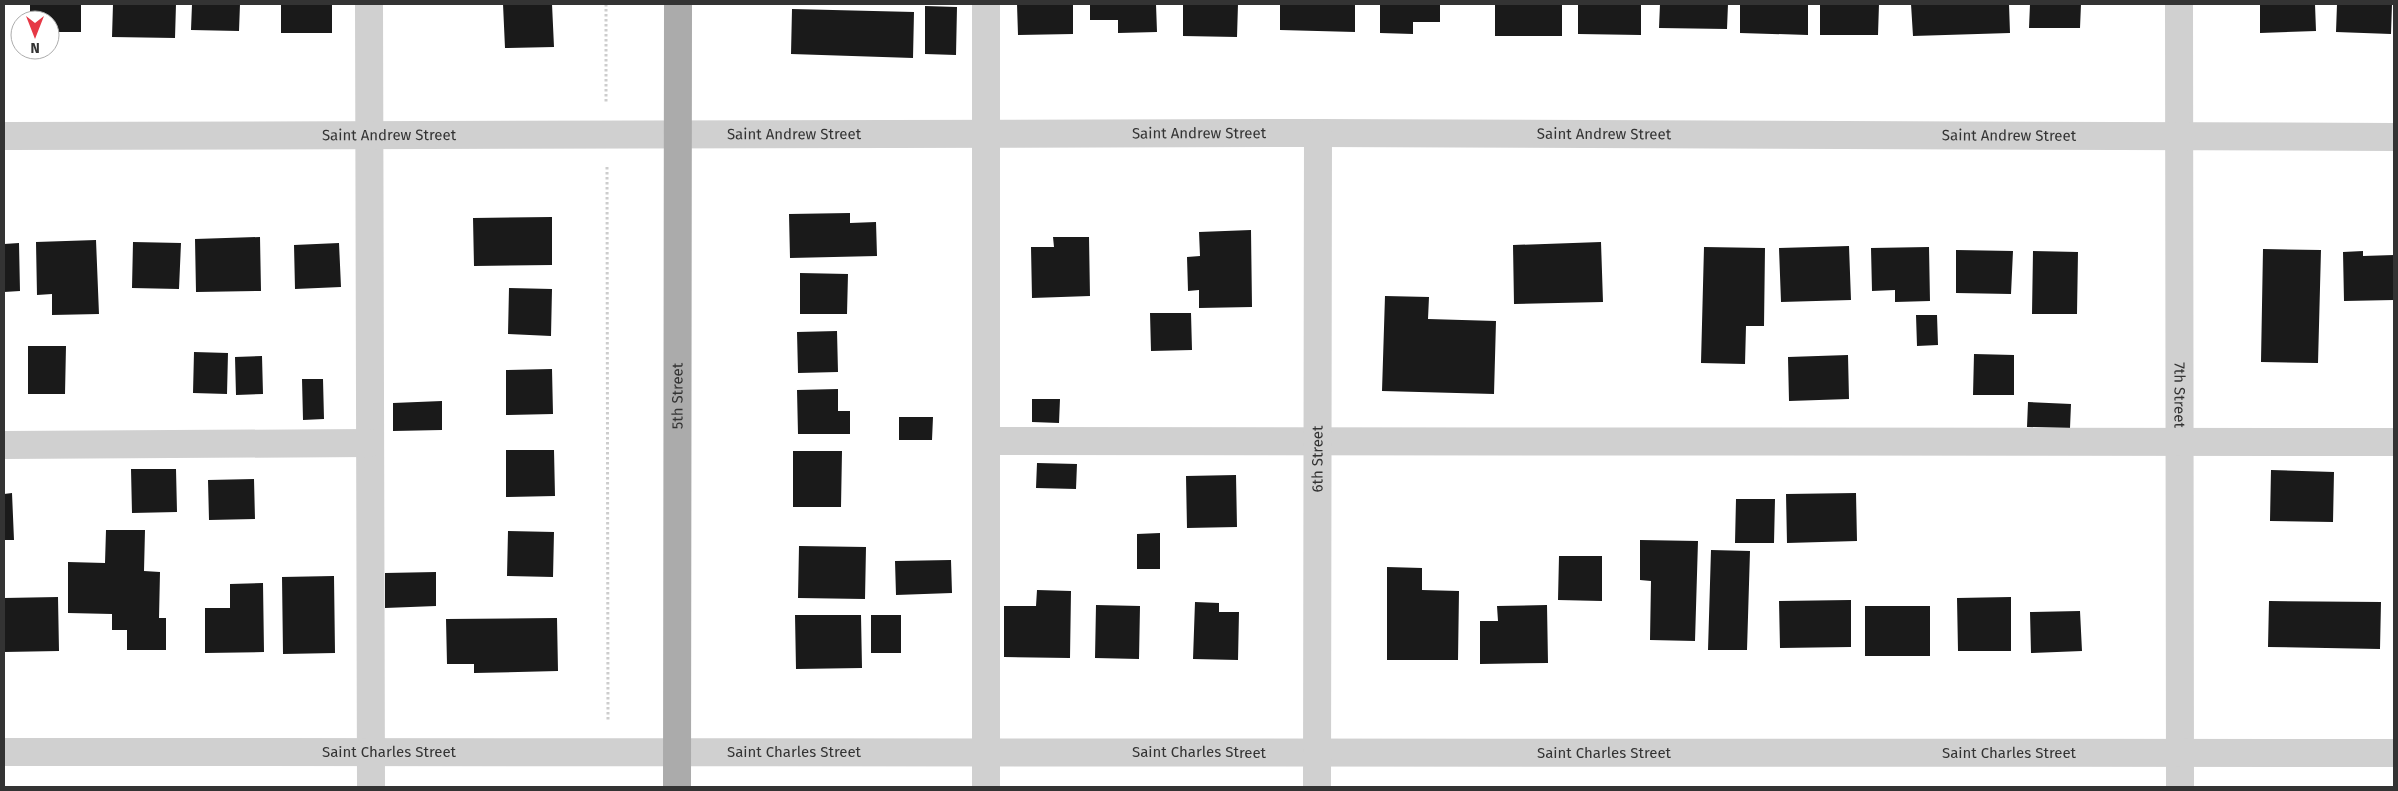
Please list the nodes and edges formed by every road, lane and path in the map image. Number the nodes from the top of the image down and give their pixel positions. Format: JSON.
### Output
{"nodes":[{"id":1,"x":369,"y":4,"type":"edge"},
{"id":2,"x":606,"y":4,"type":"edge"},
{"id":3,"x":678,"y":4,"type":"edge"},
{"id":4,"x":986,"y":4,"type":"edge"},
{"id":5,"x":2179,"y":4,"type":"edge"},
{"id":6,"x":606,"y":133,"type":"junction"},
{"id":7,"x":679,"y":133,"type":"junction"},
{"id":8,"x":987,"y":133,"type":"junction"},
{"id":9,"x":1318,"y":133,"type":"junction"},
{"id":10,"x":370,"y":134,"type":"junction"},
{"id":11,"x":4,"y":136,"type":"edge"},
{"id":12,"x":2179,"y":136,"type":"junction"},
{"id":13,"x":2394,"y":137,"type":"edge"},
{"id":14,"x":987,"y":441,"type":"junction"},
{"id":15,"x":1318,"y":441,"type":"junction"},
{"id":16,"x":2394,"y":442,"type":"edge"},
{"id":17,"x":370,"y":443,"type":"junction"},
{"id":18,"x":2180,"y":443,"type":"junction"},
{"id":19,"x":4,"y":445,"type":"edge"},
{"id":20,"x":371,"y":751,"type":"junction"},
{"id":21,"x":608,"y":751,"type":"junction"},
{"id":22,"x":677,"y":751,"type":"junction"},
{"id":23,"x":4,"y":752,"type":"edge"},
{"id":24,"x":986,"y":752,"type":"junction"},
{"id":25,"x":1317,"y":752,"type":"junction"},
{"id":26,"x":2181,"y":753,"type":"junction"},
{"id":27,"x":2394,"y":753,"type":"edge"},
{"id":28,"x":371,"y":787,"type":"edge"},
{"id":29,"x":677,"y":787,"type":"edge"},
{"id":30,"x":986,"y":787,"type":"edge"},
{"id":31,"x":1317,"y":787,"type":"edge"},
{"id":32,"x":2180,"y":787,"type":"edge"}],
"edges":[{"from":1,"to":10,"type":"street"},
{"from":2,"to":6,"type":"path"},
{"from":3,"to":7,"type":"main road","name":"5th Street"},
{"from":4,"to":8,"type":"street"},
{"from":5,"to":12,"type":"street","name":"7th Street"},
{"from":6,"to":7,"type":"street","name":"Saint Andrew Street"},
{"from":6,"to":10,"type":"street","name":"Saint Andrew Street"},
{"from":6,"to":21,"type":"path"},
{"from":7,"to":8,"type":"street","name":"Saint Andrew Street"},
{"from":7,"to":22,"type":"main road","name":"5th Street"},
{"from":8,"to":9,"type":"street","name":"Saint Andrew Street"},
{"from":8,"to":14,"type":"street"},
{"from":9,"to":12,"type":"street","name":"Saint Andrew Street"},
{"from":9,"to":15,"type":"street","name":"6th Street"},
{"from":10,"to":11,"type":"street","name":"Saint Andrew Street"},
{"from":10,"to":17,"type":"street"},
{"from":12,"to":13,"type":"street","name":"Saint Andrew Street"},
{"from":12,"to":18,"type":"street","name":"7th Street"},
{"from":14,"to":15,"type":"street"},
{"from":14,"to":24,"type":"street"},
{"from":15,"to":18,"type":"street"},
{"from":15,"to":25,"type":"street","name":"6th Street"},
{"from":16,"to":18,"type":"street"},
{"from":17,"to":19,"type":"street"},
{"from":17,"to":20,"type":"street"},
{"from":18,"to":26,"type":"street","name":"7th Street"},
{"from":20,"to":21,"type":"street","name":"Saint Charles Street"},
{"from":20,"to":23,"type":"street","name":"Saint Charles Street"},
{"from":20,"to":28,"type":"street"},
{"from":21,"to":22,"type":"street","name":"Saint Charles Street"},
{"from":22,"to":24,"type":"street","name":"Saint Charles Street"},
{"from":22,"to":29,"type":"main road","name":"5th Street"},
{"from":24,"to":25,"type":"street","name":"Saint Charles Street"},
{"from":24,"to":30,"type":"street"},
{"from":25,"to":26,"type":"street","name":"Saint Charles Street"},
{"from":25,"to":31,"type":"street","name":"6th Street"},
{"from":26,"to":27,"type":"street","name":"Saint Charles Street"},
{"from":26,"to":32,"type":"street","name":"7th Street"}]}
